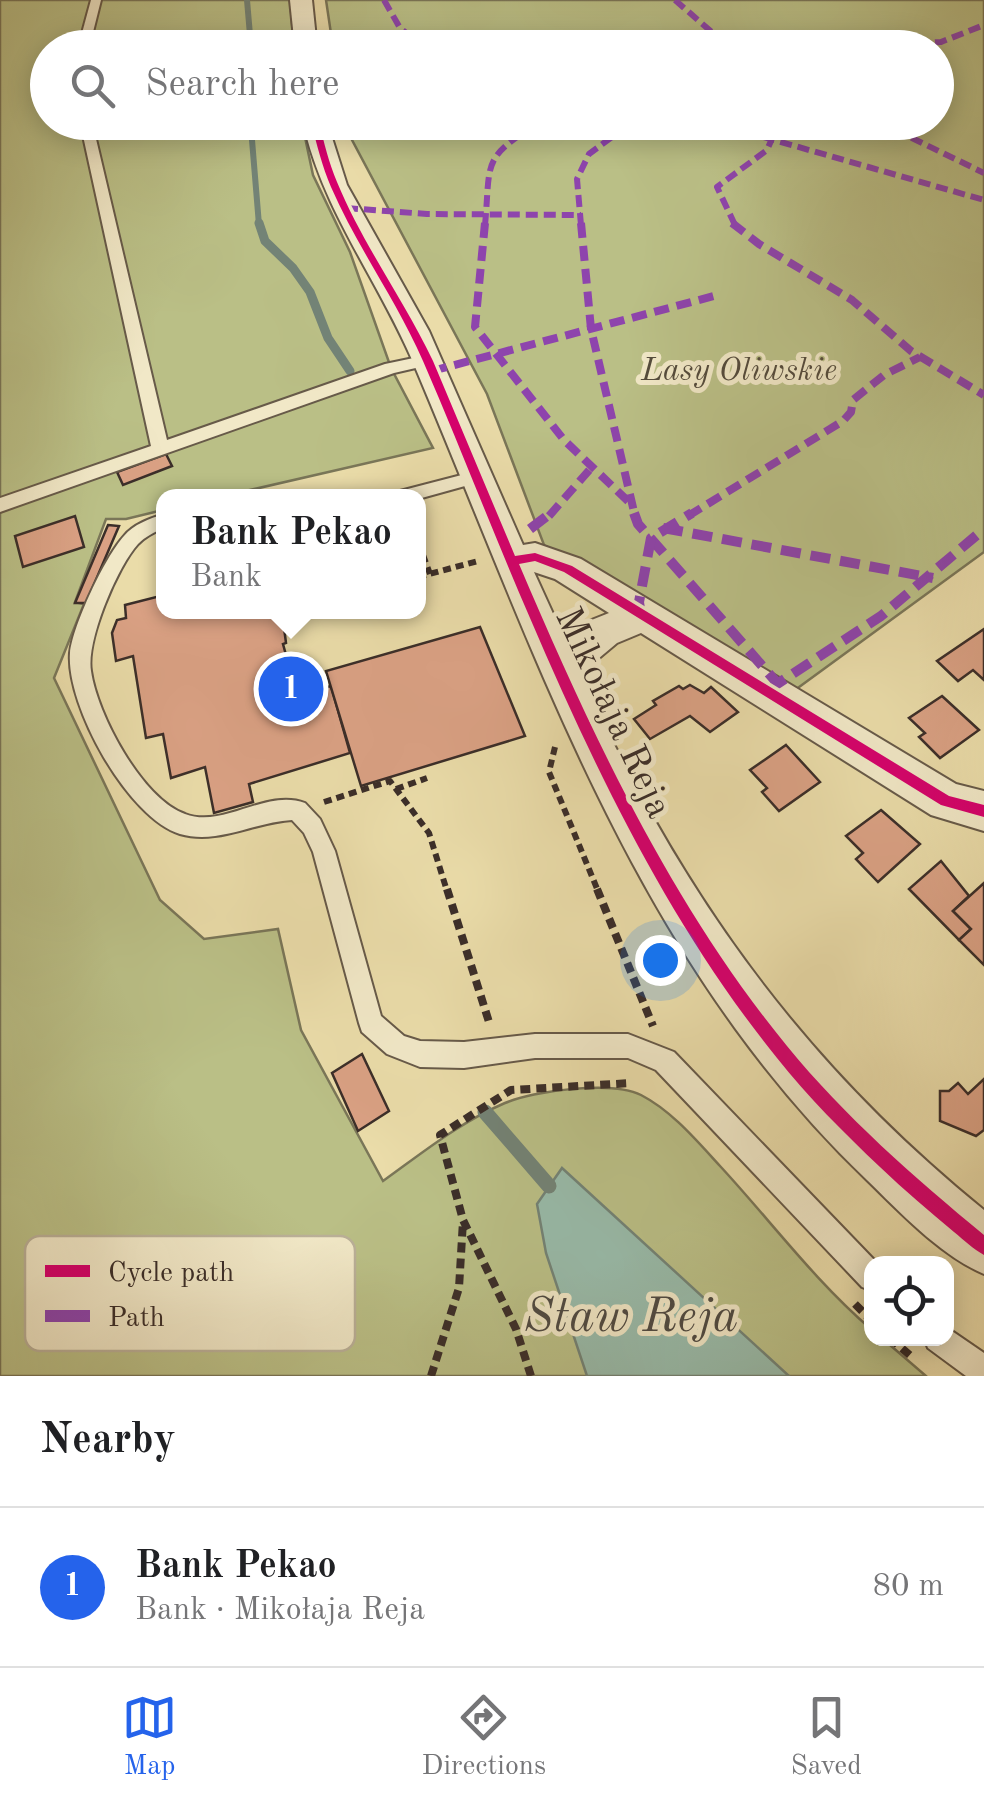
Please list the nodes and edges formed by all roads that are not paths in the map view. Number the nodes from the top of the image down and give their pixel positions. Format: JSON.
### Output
{"nodes":[{"id":1,"x":96,"y":0,"type":"edge"},
{"id":2,"x":301,"y":0,"type":"edge"},
{"id":3,"x":87,"y":30,"type":"edge"},
{"id":4,"x":304,"y":30,"type":"edge"},
{"id":5,"x":90,"y":140,"type":"edge"},
{"id":6,"x":320,"y":140,"type":"edge"},
{"id":7,"x":428,"y":360,"type":"junction"},
{"id":8,"x":160,"y":447,"type":"junction"},
{"id":9,"x":477,"y":477,"type":"junction"},
{"id":10,"x":426,"y":490,"type":"edge"},
{"id":11,"x":0,"y":504,"type":"edge"},
{"id":12,"x":156,"y":524,"type":"edge"},
{"id":13,"x":512,"y":562,"type":"junction"},
{"id":14,"x":641,"y":616,"type":"junction"},
{"id":15,"x":559,"y":668,"type":"junction"},
{"id":16,"x":984,"y":811,"type":"edge"},
{"id":17,"x":984,"y":1246,"type":"edge"},
{"id":18,"x":864,"y":1269,"type":"edge"},
{"id":19,"x":949,"y":1346,"type":"edge"},
{"id":20,"x":984,"y":1371,"type":"edge"}],
"edges":[{"from":1,"to":3,"type":"lane"},
{"from":2,"to":4,"type":"street"},
{"from":5,"to":8,"type":"lane"},
{"from":6,"to":7,"type":"street","name":"Mikołaja Reja"},
{"from":7,"to":8,"type":"lane"},
{"from":7,"to":9,"type":"street","name":"Mikołaja Reja"},
{"from":8,"to":11,"type":"lane"},
{"from":9,"to":10,"type":"lane"},
{"from":9,"to":13,"type":"street","name":"Mikołaja Reja"},
{"from":12,"to":18,"type":"lane"},
{"from":13,"to":14,"type":"street"},
{"from":13,"to":15,"type":"street","name":"Mikołaja Reja"},
{"from":14,"to":15,"type":"street"},
{"from":14,"to":16,"type":"street"},
{"from":15,"to":17,"type":"street","name":"Mikołaja Reja"},
{"from":19,"to":20,"type":"lane"}]}
